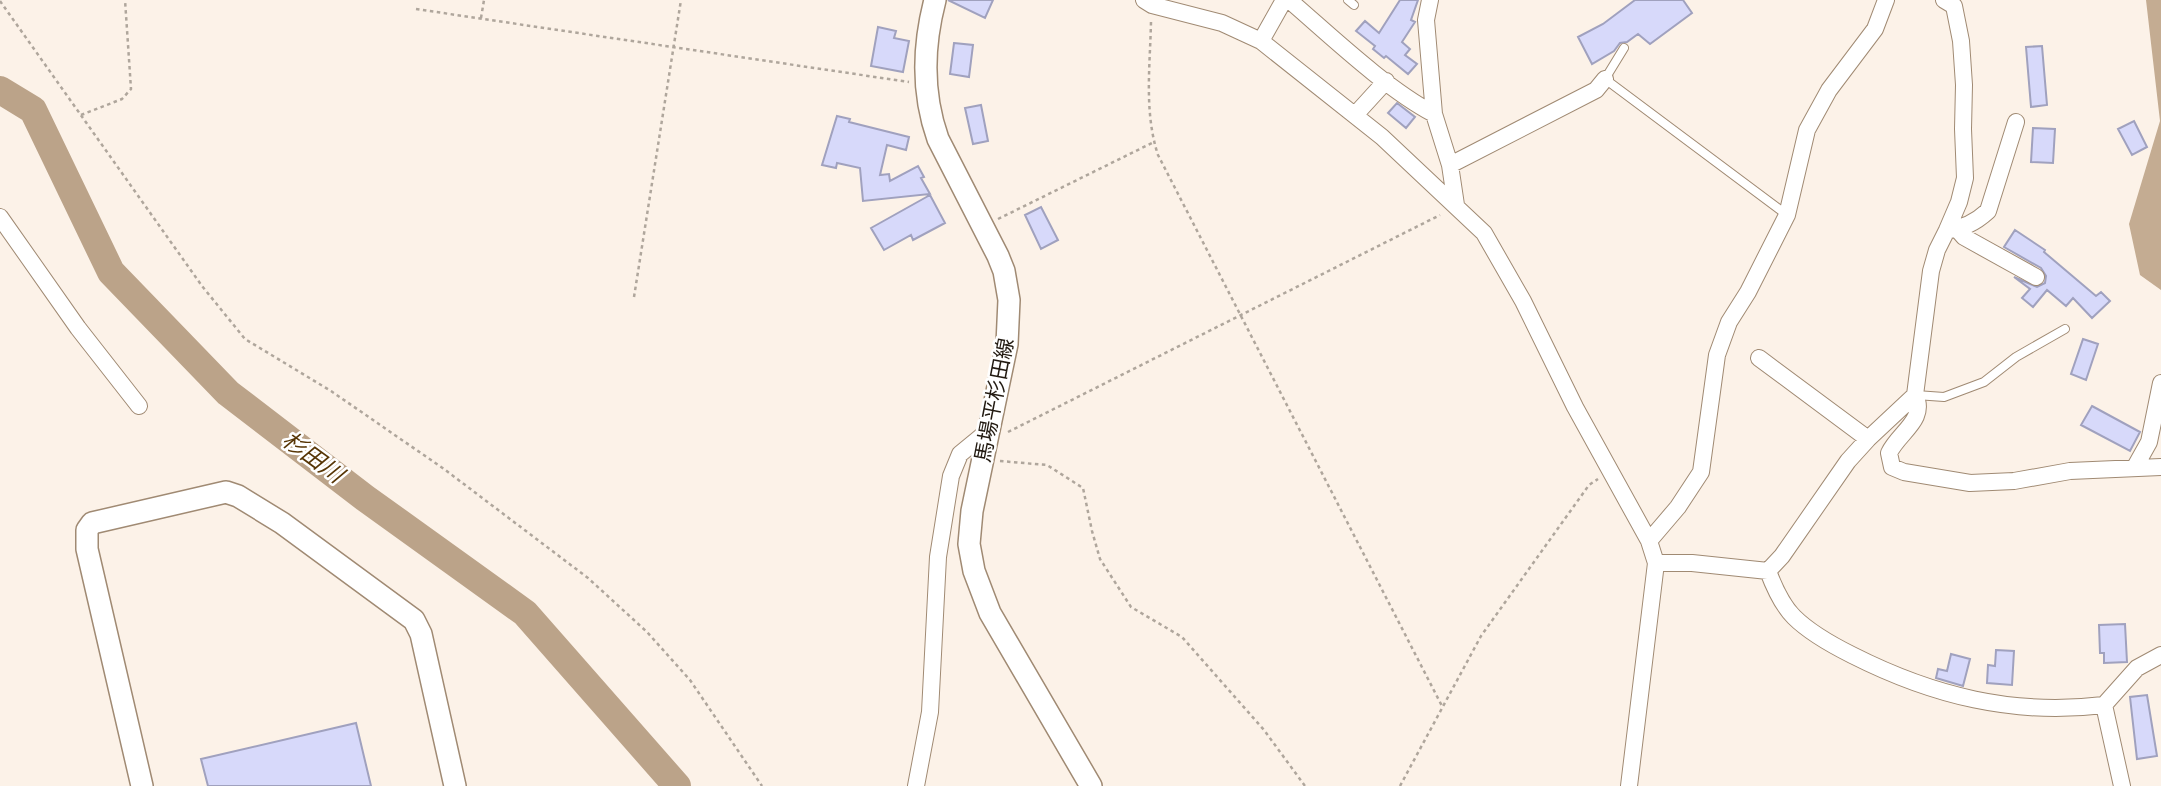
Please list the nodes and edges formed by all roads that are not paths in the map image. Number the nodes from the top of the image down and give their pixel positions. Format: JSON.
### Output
{"nodes":[{"id":1,"x":935,"y":0,"type":"edge"},
{"id":2,"x":1286,"y":0,"type":"edge"},
{"id":3,"x":1430,"y":0,"type":"edge"},
{"id":4,"x":1886,"y":0,"type":"edge"},
{"id":5,"x":1148,"y":2,"type":"edge"},
{"id":6,"x":1954,"y":2,"type":"edge"},
{"id":7,"x":1261,"y":41,"type":"junction"},
{"id":8,"x":1624,"y":48,"type":"dead end"},
{"id":9,"x":1605,"y":79,"type":"junction"},
{"id":10,"x":1386,"y":81,"type":"junction"},
{"id":11,"x":1434,"y":114,"type":"junction"},
{"id":12,"x":1355,"y":115,"type":"junction"},
{"id":13,"x":2016,"y":122,"type":"dead end"},
{"id":14,"x":1450,"y":165,"type":"junction"},
{"id":15,"x":1456,"y":205,"type":"junction"},
{"id":16,"x":1787,"y":215,"type":"junction"},
{"id":17,"x":0,"y":217,"type":"edge"},
{"id":18,"x":1952,"y":230,"type":"junction"},
{"id":19,"x":2036,"y":277,"type":"dead end"},
{"id":20,"x":2065,"y":329,"type":"dead end"},
{"id":21,"x":1759,"y":358,"type":"dead end"},
{"id":22,"x":2161,"y":383,"type":"edge"},
{"id":23,"x":1915,"y":395,"type":"junction"},
{"id":24,"x":139,"y":406,"type":"dead end"},
{"id":25,"x":2159,"y":406,"type":"edge"},
{"id":26,"x":988,"y":431,"type":"junction"},
{"id":27,"x":1868,"y":439,"type":"junction"},
{"id":28,"x":2135,"y":467,"type":"junction"},
{"id":29,"x":2161,"y":467,"type":"edge"},
{"id":30,"x":1649,"y":541,"type":"junction"},
{"id":31,"x":1656,"y":563,"type":"junction"},
{"id":32,"x":1768,"y":571,"type":"junction"},
{"id":33,"x":2161,"y":654,"type":"edge"},
{"id":34,"x":2104,"y":705,"type":"junction"},
{"id":35,"x":142,"y":786,"type":"edge"},
{"id":36,"x":455,"y":786,"type":"edge"},
{"id":37,"x":916,"y":786,"type":"edge"},
{"id":38,"x":1091,"y":786,"type":"edge"},
{"id":39,"x":1629,"y":786,"type":"edge"},
{"id":40,"x":2122,"y":786,"type":"edge"}],
"edges":[{"from":1,"to":26,"type":"main road","name":"馬場平杉田線"},
{"from":2,"to":7,"type":"street"},
{"from":2,"to":10,"type":"street"},
{"from":3,"to":11,"type":"street"},
{"from":4,"to":16,"type":"street"},
{"from":5,"to":7,"type":"street"},
{"from":6,"to":18,"type":"street"},
{"from":7,"to":12,"type":"street"},
{"from":8,"to":9,"type":"lane"},
{"from":9,"to":14,"type":"street"},
{"from":9,"to":16,"type":"lane"},
{"from":10,"to":11,"type":"street"},
{"from":10,"to":12,"type":"street"},
{"from":11,"to":14,"type":"street"},
{"from":12,"to":15,"type":"street"},
{"from":13,"to":18,"type":"street"},
{"from":14,"to":15,"type":"street"},
{"from":15,"to":30,"type":"street"},
{"from":16,"to":30,"type":"street"},
{"from":17,"to":24,"type":"street"},
{"from":18,"to":19,"type":"street"},
{"from":18,"to":23,"type":"street"},
{"from":20,"to":23,"type":"lane"},
{"from":21,"to":27,"type":"street"},
{"from":22,"to":25,"type":"street"},
{"from":23,"to":27,"type":"street"},
{"from":23,"to":28,"type":"street"},
{"from":25,"to":28,"type":"street"},
{"from":26,"to":37,"type":"street"},
{"from":26,"to":38,"type":"main road","name":"馬場平杉田線"},
{"from":27,"to":32,"type":"street"},
{"from":28,"to":29,"type":"street"},
{"from":30,"to":31,"type":"street"},
{"from":31,"to":32,"type":"street"},
{"from":31,"to":39,"type":"street"},
{"from":32,"to":34,"type":"street"},
{"from":33,"to":34,"type":"street"},
{"from":34,"to":40,"type":"street"},
{"from":35,"to":36,"type":"main road"}]}
